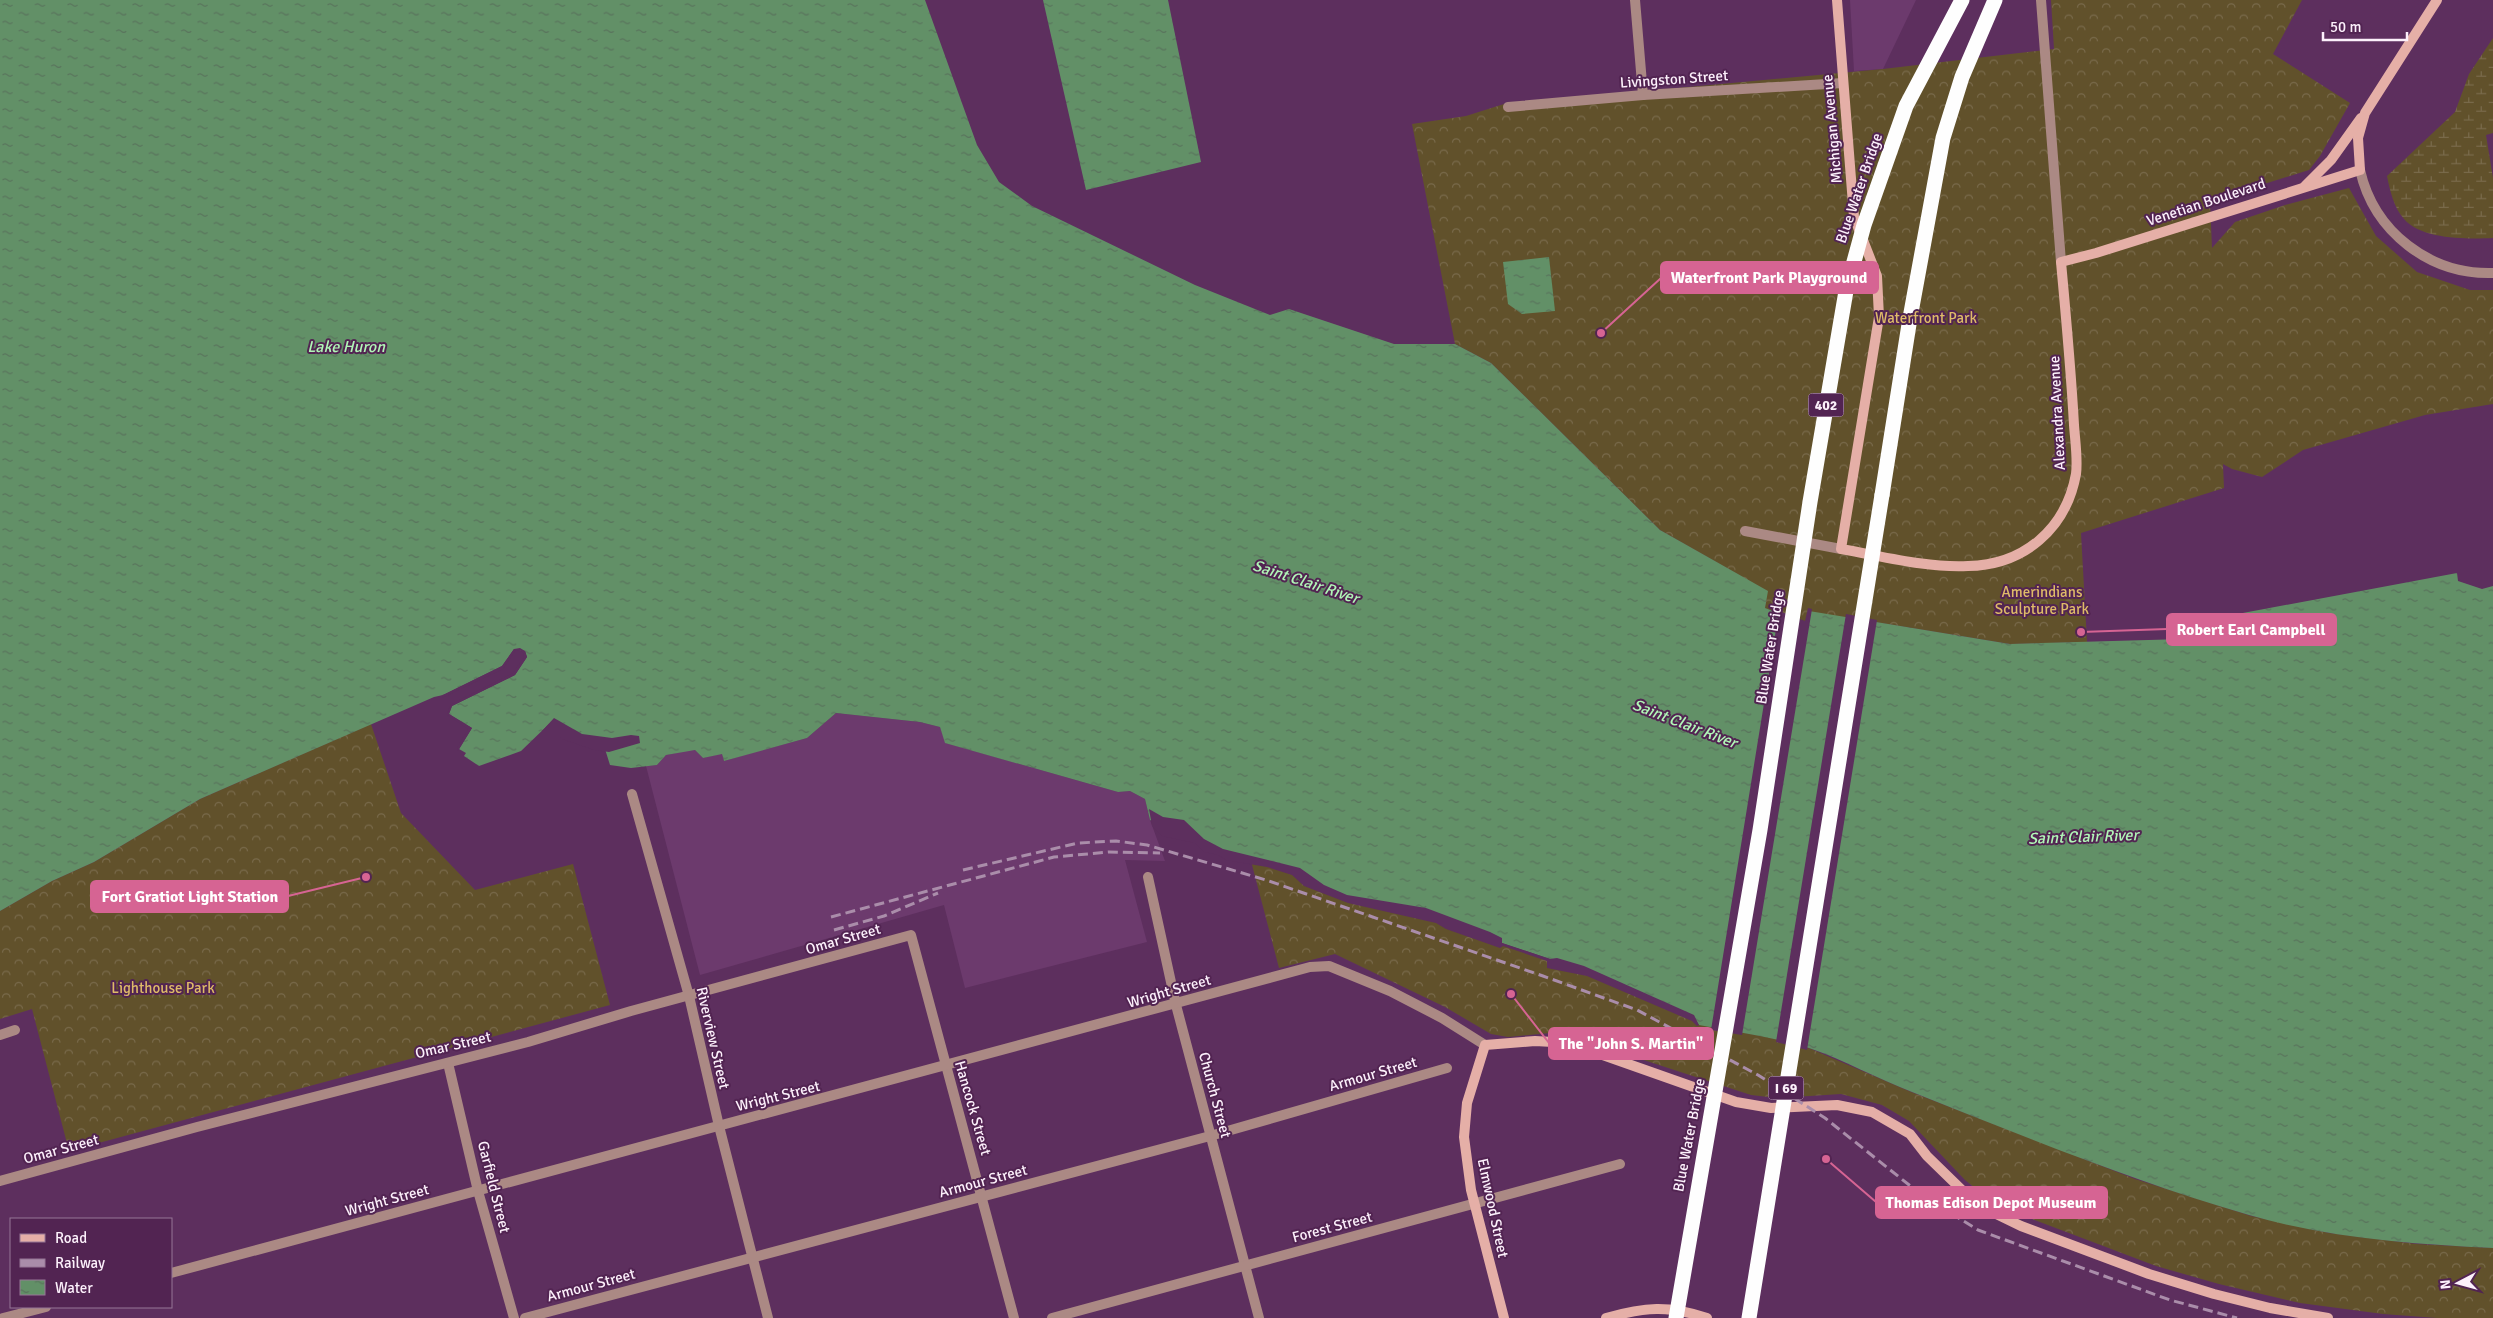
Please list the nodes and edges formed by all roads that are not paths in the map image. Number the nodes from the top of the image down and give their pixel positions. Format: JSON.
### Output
{"nodes":[{"id":1,"x":1635,"y":0,"type":"edge"},
{"id":2,"x":1837,"y":0,"type":"edge"},
{"id":3,"x":1962,"y":0,"type":"edge"},
{"id":4,"x":1995,"y":0,"type":"edge"},
{"id":5,"x":2041,"y":0,"type":"edge"},
{"id":6,"x":2437,"y":0,"type":"edge"},
{"id":7,"x":1843,"y":83,"type":"junction"},
{"id":8,"x":1643,"y":95,"type":"junction"},
{"id":9,"x":1508,"y":107,"type":"dead end"},
{"id":10,"x":2365,"y":112,"type":"junction"},
{"id":11,"x":2360,"y":170,"type":"junction"},
{"id":12,"x":2304,"y":187,"type":"junction"},
{"id":13,"x":2061,"y":262,"type":"junction"},
{"id":14,"x":2493,"y":273,"type":"edge"},
{"id":15,"x":1745,"y":531,"type":"dead end"},
{"id":16,"x":1841,"y":549,"type":"junction"},
{"id":17,"x":632,"y":794,"type":"dead end"},
{"id":18,"x":1148,"y":878,"type":"dead end"},
{"id":19,"x":911,"y":935,"type":"joint"},
{"id":20,"x":689,"y":996,"type":"junction"},
{"id":21,"x":1176,"y":1005,"type":"junction"},
{"id":22,"x":15,"y":1030,"type":"dead end"},
{"id":23,"x":0,"y":1034,"type":"edge"},
{"id":24,"x":1485,"y":1045,"type":"junction"},
{"id":25,"x":448,"y":1063,"type":"junction"},
{"id":26,"x":946,"y":1068,"type":"junction"},
{"id":27,"x":1447,"y":1068,"type":"dead end"},
{"id":28,"x":719,"y":1126,"type":"junction"},
{"id":29,"x":1210,"y":1136,"type":"junction"},
{"id":30,"x":1620,"y":1164,"type":"dead end"},
{"id":31,"x":0,"y":1181,"type":"edge"},
{"id":32,"x":478,"y":1192,"type":"junction"},
{"id":33,"x":982,"y":1196,"type":"junction"},
{"id":34,"x":1475,"y":1204,"type":"junction"},
{"id":35,"x":752,"y":1259,"type":"junction"},
{"id":36,"x":1245,"y":1266,"type":"junction"},
{"id":37,"x":172,"y":1274,"type":"edge"},
{"id":38,"x":42,"y":1308,"type":"edge"},
{"id":39,"x":3,"y":1318,"type":"edge"},
{"id":40,"x":514,"y":1318,"type":"edge"},
{"id":41,"x":525,"y":1318,"type":"edge"},
{"id":42,"x":768,"y":1318,"type":"edge"},
{"id":43,"x":1014,"y":1318,"type":"edge"},
{"id":44,"x":1052,"y":1318,"type":"edge"},
{"id":45,"x":1259,"y":1318,"type":"edge"},
{"id":46,"x":1504,"y":1318,"type":"edge"},
{"id":47,"x":1606,"y":1318,"type":"edge"},
{"id":48,"x":1676,"y":1318,"type":"edge"},
{"id":49,"x":1707,"y":1318,"type":"edge"},
{"id":50,"x":1749,"y":1318,"type":"edge"},
{"id":51,"x":2328,"y":1318,"type":"edge"}],
"edges":[{"from":1,"to":8,"type":"street"},
{"from":2,"to":7,"type":"street","name":"Michigan Avenue"},
{"from":3,"to":48,"type":"highway","name":"Blue Water Bridge","number":"402","bridge":true},
{"from":4,"to":50,"type":"highway","number":"I 69","bridge":true},
{"from":5,"to":13,"type":"street","name":"Alexandra Avenue"},
{"from":6,"to":10,"type":"street"},
{"from":7,"to":8,"type":"street","name":"Livingston Street"},
{"from":7,"to":16,"type":"street","name":"Michigan Avenue"},
{"from":8,"to":9,"type":"street","name":"Livingston Street"},
{"from":10,"to":11,"type":"street"},
{"from":10,"to":12,"type":"street"},
{"from":11,"to":12,"type":"street","name":"Venetian Boulevard"},
{"from":11,"to":14,"type":"street"},
{"from":12,"to":13,"type":"street","name":"Venetian Boulevard"},
{"from":13,"to":16,"type":"street","name":"Alexandra Avenue"},
{"from":15,"to":16,"type":"street","name":"Alexandra Avenue"},
{"from":17,"to":20,"type":"street","name":"Riverview Street"},
{"from":18,"to":21,"type":"street","name":"Church Street"},
{"from":19,"to":20,"type":"street","name":"Omar Street"},
{"from":19,"to":26,"type":"street","name":"Hancock Street"},
{"from":20,"to":25,"type":"street","name":"Omar Street"},
{"from":20,"to":28,"type":"street","name":"Riverview Street"},
{"from":21,"to":24,"type":"street","name":"Wright Street"},
{"from":21,"to":26,"type":"street","name":"Wright Street"},
{"from":21,"to":29,"type":"street","name":"Church Street"},
{"from":22,"to":23,"type":"street"},
{"from":24,"to":34,"type":"street","name":"Elmwood Street"},
{"from":24,"to":51,"type":"street"},
{"from":25,"to":31,"type":"street","name":"Omar Street"},
{"from":25,"to":32,"type":"street","name":"Garfield Street"},
{"from":26,"to":28,"type":"street","name":"Wright Street"},
{"from":26,"to":33,"type":"street","name":"Hancock Street"},
{"from":27,"to":29,"type":"street","name":"Armour Street"},
{"from":28,"to":32,"type":"street","name":"Wright Street"},
{"from":28,"to":35,"type":"street","name":"Riverview Street"},
{"from":29,"to":33,"type":"street","name":"Armour Street"},
{"from":29,"to":36,"type":"street","name":"Church Street"},
{"from":30,"to":34,"type":"street","name":"Forest Street"},
{"from":32,"to":37,"type":"street","name":"Wright Street"},
{"from":32,"to":40,"type":"street","name":"Garfield Street"},
{"from":33,"to":35,"type":"street","name":"Armour Street"},
{"from":33,"to":43,"type":"street","name":"Hancock Street"},
{"from":34,"to":36,"type":"street","name":"Forest Street"},
{"from":34,"to":46,"type":"street","name":"Elmwood Street"},
{"from":35,"to":41,"type":"street","name":"Armour Street"},
{"from":35,"to":42,"type":"street","name":"Riverview Street"},
{"from":36,"to":44,"type":"street","name":"Forest Street"},
{"from":36,"to":45,"type":"street","name":"Church Street"},
{"from":38,"to":39,"type":"street"},
{"from":47,"to":49,"type":"street"}]}
